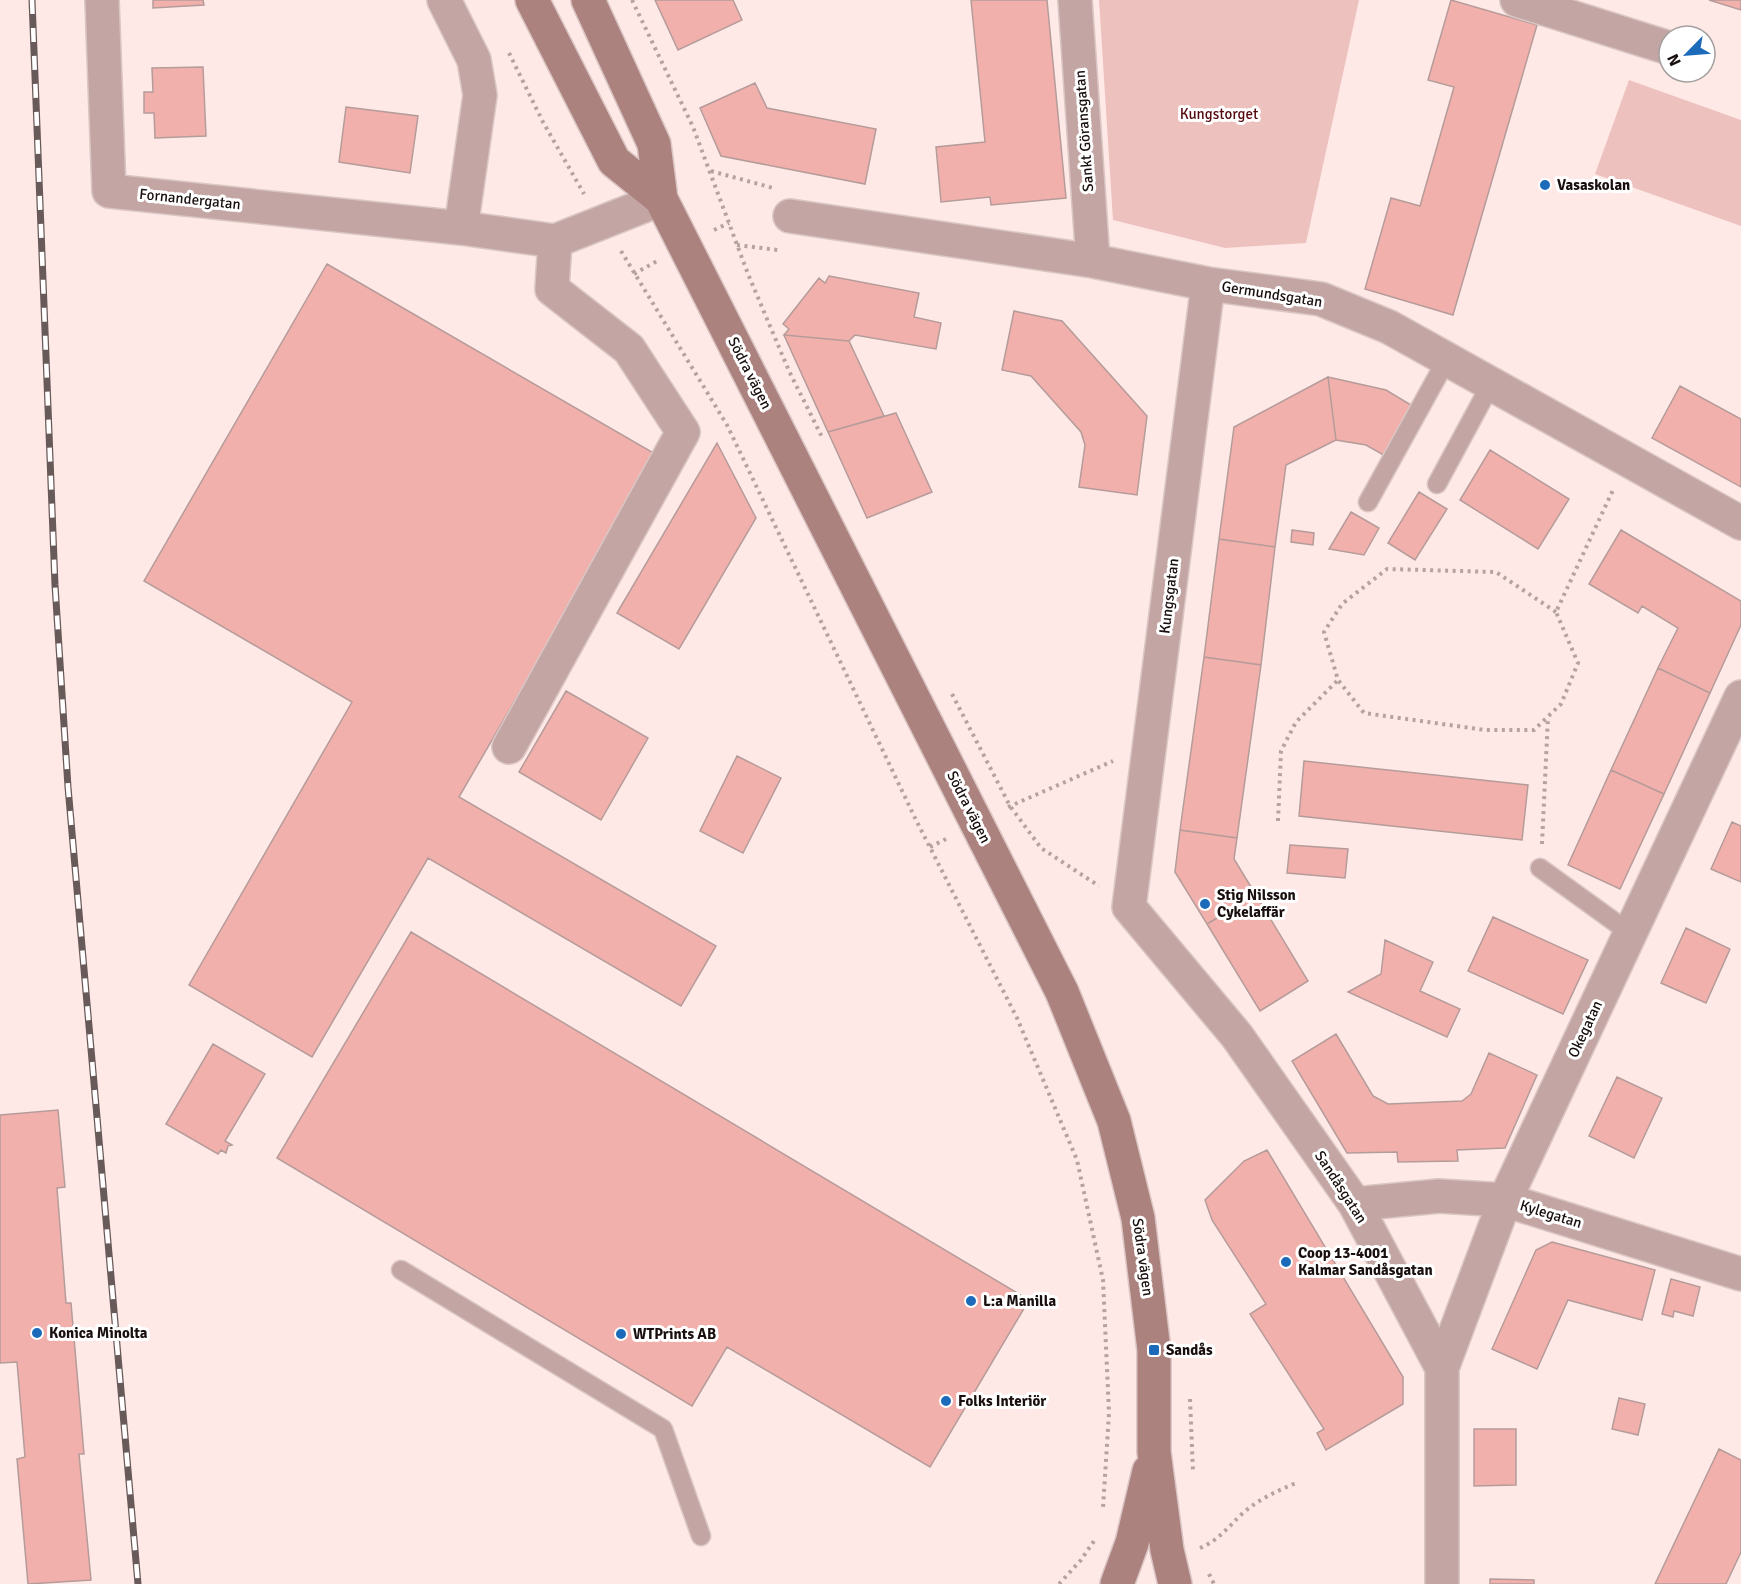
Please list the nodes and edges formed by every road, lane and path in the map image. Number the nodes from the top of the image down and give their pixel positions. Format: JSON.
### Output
{"nodes":[{"id":1,"x":102,"y":0,"type":"edge"},
{"id":2,"x":444,"y":0,"type":"edge"},
{"id":3,"x":532,"y":0,"type":"edge"},
{"id":4,"x":588,"y":0,"type":"edge"},
{"id":5,"x":633,"y":0,"type":"edge"},
{"id":6,"x":1075,"y":0,"type":"edge"},
{"id":7,"x":1517,"y":0,"type":"edge"},
{"id":8,"x":1657,"y":44,"type":"edge"},
{"id":9,"x":508,"y":51,"type":"dead end"},
{"id":10,"x":661,"y":199,"type":"junction"},
{"id":11,"x":790,"y":216,"type":"dead end"},
{"id":12,"x":602,"y":220,"type":"junction"},
{"id":13,"x":461,"y":228,"type":"junction"},
{"id":14,"x":555,"y":241,"type":"junction"},
{"id":15,"x":1093,"y":261,"type":"junction"},
{"id":16,"x":1208,"y":284,"type":"junction"},
{"id":17,"x":1447,"y":359,"type":"junction"},
{"id":18,"x":1491,"y":384,"type":"junction"},
{"id":19,"x":826,"y":445,"type":"dead end"},
{"id":20,"x":1627,"y":460,"type":"junction"},
{"id":21,"x":1437,"y":484,"type":"dead end"},
{"id":22,"x":1368,"y":502,"type":"dead end"},
{"id":23,"x":1741,"y":523,"type":"edge"},
{"id":24,"x":1556,"y":612,"type":"junction"},
{"id":25,"x":1338,"y":680,"type":"junction"},
{"id":26,"x":951,"y":692,"type":"dead end"},
{"id":27,"x":1741,"y":697,"type":"edge"},
{"id":28,"x":1548,"y":716,"type":"junction"},
{"id":29,"x":1150,"y":745,"type":"junction"},
{"id":30,"x":509,"y":747,"type":"dead end"},
{"id":31,"x":1010,"y":806,"type":"junction"},
{"id":32,"x":1278,"y":821,"type":"dead end"},
{"id":33,"x":977,"y":823,"type":"junction"},
{"id":34,"x":930,"y":847,"type":"junction"},
{"id":35,"x":1540,"y":868,"type":"joint"},
{"id":36,"x":1129,"y":907,"type":"junction"},
{"id":37,"x":1630,"y":933,"type":"junction"},
{"id":38,"x":1505,"y":1200,"type":"junction"},
{"id":39,"x":1355,"y":1204,"type":"junction"},
{"id":40,"x":401,"y":1270,"type":"dead end"},
{"id":41,"x":1741,"y":1274,"type":"edge"},
{"id":42,"x":1442,"y":1368,"type":"junction"},
{"id":43,"x":1154,"y":1452,"type":"junction"},
{"id":44,"x":1296,"y":1483,"type":"dead end"},
{"id":45,"x":1103,"y":1510,"type":"dead end"},
{"id":46,"x":701,"y":1536,"type":"dead end"},
{"id":47,"x":1132,"y":1543,"type":"junction"},
{"id":48,"x":1167,"y":1550,"type":"junction"},
{"id":49,"x":1059,"y":1584,"type":"edge"},
{"id":50,"x":1117,"y":1584,"type":"edge"},
{"id":51,"x":1175,"y":1584,"type":"edge"},
{"id":52,"x":1442,"y":1584,"type":"edge"}],
"edges":[{"from":1,"to":13,"type":"street","name":"Fornandergatan"},
{"from":2,"to":13,"type":"street"},
{"from":3,"to":10,"type":"main road","name":"Södra vägen"},
{"from":4,"to":10,"type":"main road","name":"Södra vägen"},
{"from":5,"to":19,"type":"path"},
{"from":6,"to":15,"type":"street","name":"Sankt Göransgatan"},
{"from":7,"to":8,"type":"street"},
{"from":9,"to":12,"type":"path"},
{"from":10,"to":12,"type":"street"},
{"from":10,"to":33,"type":"main road","name":"Södra vägen"},
{"from":11,"to":15,"type":"street","name":"Germundsgatan"},
{"from":12,"to":14,"type":"street"},
{"from":12,"to":34,"type":"path"},
{"from":13,"to":14,"type":"street","name":"Fornandergatan"},
{"from":14,"to":30,"type":"street"},
{"from":15,"to":16,"type":"street","name":"Germundsgatan"},
{"from":16,"to":17,"type":"street","name":"Germundsgatan"},
{"from":16,"to":29,"type":"street","name":"Kungsgatan"},
{"from":17,"to":18,"type":"street","name":"Germundsgatan"},
{"from":17,"to":22,"type":"lane"},
{"from":18,"to":20,"type":"street","name":"Germundsgatan"},
{"from":18,"to":21,"type":"lane"},
{"from":20,"to":23,"type":"street","name":"Germundsgatan"},
{"from":20,"to":24,"type":"path"},
{"from":24,"to":25,"type":"path"},
{"from":24,"to":28,"type":"path"},
{"from":25,"to":28,"type":"path"},
{"from":25,"to":32,"type":"path"},
{"from":26,"to":31,"type":"path"},
{"from":27,"to":37,"type":"street","name":"Okegatan"},
{"from":28,"to":35,"type":"path"},
{"from":29,"to":31,"type":"path"},
{"from":29,"to":36,"type":"street","name":"Kungsgatan"},
{"from":31,"to":33,"type":"path"},
{"from":31,"to":36,"type":"path"},
{"from":33,"to":34,"type":"path"},
{"from":33,"to":43,"type":"main road","name":"Södra vägen"},
{"from":34,"to":45,"type":"path"},
{"from":35,"to":37,"type":"lane"},
{"from":36,"to":39,"type":"street","name":"Sandåsgatan"},
{"from":37,"to":38,"type":"street","name":"Okegatan"},
{"from":38,"to":39,"type":"street","name":"Kylegatan"},
{"from":38,"to":41,"type":"street","name":"Kylegatan"},
{"from":38,"to":42,"type":"street","name":"Okegatan"},
{"from":39,"to":42,"type":"street","name":"Sandåsgatan"},
{"from":40,"to":46,"type":"lane"},
{"from":42,"to":52,"type":"street","name":"Sandåsgatan"},
{"from":43,"to":47,"type":"main road","name":"Södra vägen"},
{"from":43,"to":48,"type":"main road","name":"Södra vägen"},
{"from":44,"to":48,"type":"path"},
{"from":47,"to":49,"type":"path"},
{"from":47,"to":50,"type":"main road","name":"Södra vägen"},
{"from":48,"to":51,"type":"main road","name":"Södra vägen"}]}
